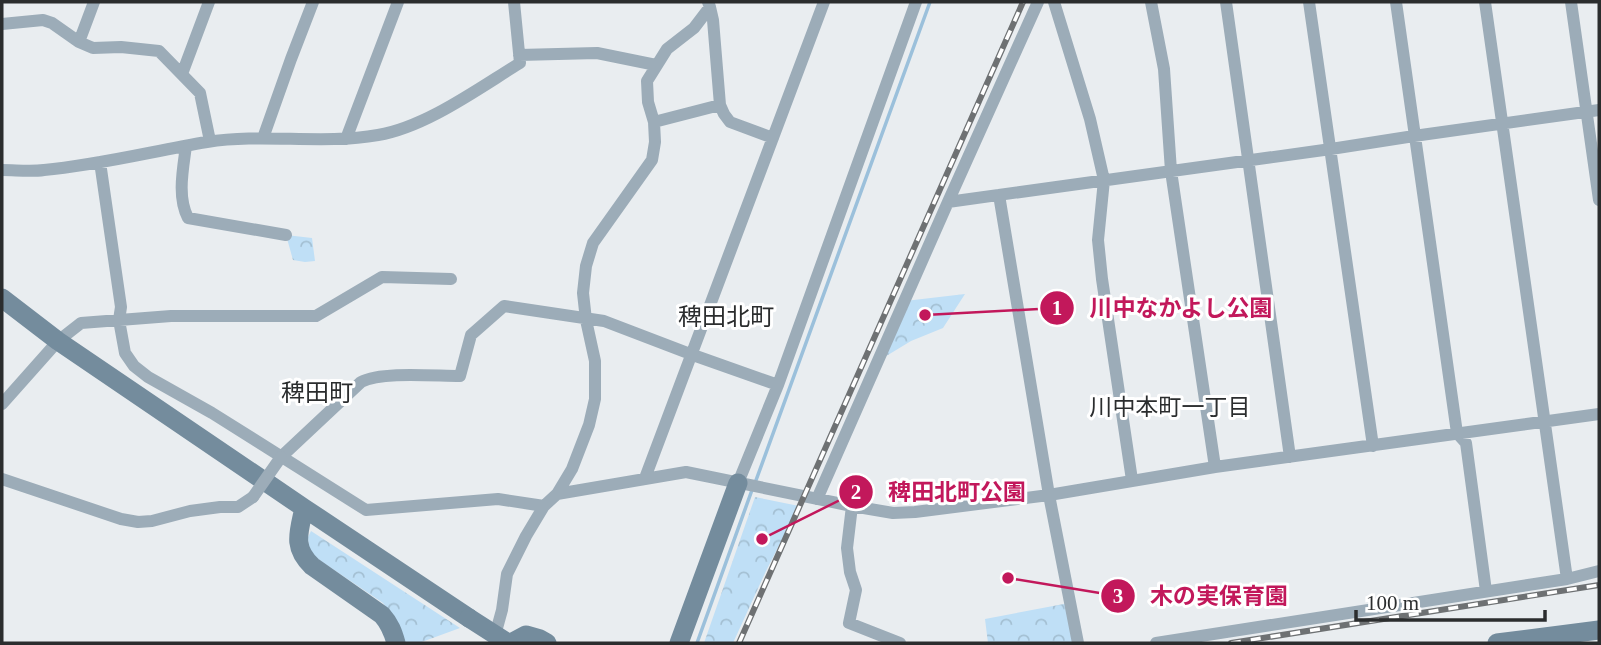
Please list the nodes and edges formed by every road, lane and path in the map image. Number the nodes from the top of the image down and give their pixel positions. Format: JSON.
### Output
{"nodes":[{"id":1,"x":94,"y":2,"type":"edge"},
{"id":2,"x":209,"y":2,"type":"edge"},
{"id":3,"x":313,"y":2,"type":"edge"},
{"id":4,"x":398,"y":2,"type":"edge"},
{"id":5,"x":514,"y":2,"type":"edge"},
{"id":6,"x":824,"y":2,"type":"edge"},
{"id":7,"x":916,"y":2,"type":"edge"},
{"id":8,"x":1038,"y":2,"type":"edge"},
{"id":9,"x":1054,"y":2,"type":"edge"},
{"id":10,"x":1151,"y":2,"type":"edge"},
{"id":11,"x":1226,"y":2,"type":"edge"},
{"id":12,"x":1309,"y":2,"type":"edge"},
{"id":13,"x":1395,"y":2,"type":"edge"},
{"id":14,"x":1485,"y":2,"type":"edge"},
{"id":15,"x":1571,"y":2,"type":"edge"},
{"id":16,"x":709,"y":4,"type":"edge"},
{"id":17,"x":2,"y":24,"type":"edge"},
{"id":18,"x":79,"y":42,"type":"junction"},
{"id":19,"x":519,"y":55,"type":"junction"},
{"id":20,"x":656,"y":65,"type":"junction"},
{"id":21,"x":182,"y":74,"type":"junction"},
{"id":22,"x":720,"y":105,"type":"junction"},
{"id":23,"x":1593,"y":111,"type":"edge"},
{"id":24,"x":654,"y":122,"type":"junction"},
{"id":25,"x":1503,"y":124,"type":"junction"},
{"id":26,"x":1414,"y":136,"type":"junction"},
{"id":27,"x":263,"y":138,"type":"junction"},
{"id":28,"x":773,"y":138,"type":"junction"},
{"id":29,"x":346,"y":139,"type":"junction"},
{"id":30,"x":210,"y":141,"type":"junction"},
{"id":31,"x":186,"y":146,"type":"junction"},
{"id":32,"x":1331,"y":149,"type":"junction"},
{"id":33,"x":1247,"y":160,"type":"junction"},
{"id":34,"x":100,"y":162,"type":"junction"},
{"id":35,"x":2,"y":170,"type":"edge"},
{"id":36,"x":1171,"y":171,"type":"junction"},
{"id":37,"x":1104,"y":180,"type":"junction"},
{"id":38,"x":999,"y":195,"type":"junction"},
{"id":39,"x":1599,"y":200,"type":"edge"},
{"id":40,"x":948,"y":202,"type":"junction"},
{"id":41,"x":286,"y":235,"type":"dead end"},
{"id":42,"x":451,"y":279,"type":"dead end"},
{"id":43,"x":2,"y":298,"type":"edge"},
{"id":44,"x":118,"y":320,"type":"junction"},
{"id":45,"x":586,"y":320,"type":"junction"},
{"id":46,"x":58,"y":341,"type":"junction"},
{"id":47,"x":693,"y":355,"type":"junction"},
{"id":48,"x":778,"y":385,"type":"junction"},
{"id":49,"x":2,"y":404,"type":"edge"},
{"id":50,"x":1599,"y":414,"type":"edge"},
{"id":51,"x":1544,"y":422,"type":"junction"},
{"id":52,"x":1457,"y":433,"type":"junction"},
{"id":53,"x":1373,"y":446,"type":"junction"},
{"id":54,"x":281,"y":457,"type":"junction"},
{"id":55,"x":1290,"y":457,"type":"junction"},
{"id":56,"x":1215,"y":467,"type":"junction"},
{"id":57,"x":645,"y":478,"type":"junction"},
{"id":58,"x":2,"y":479,"type":"edge"},
{"id":59,"x":1132,"y":480,"type":"junction"},
{"id":60,"x":742,"y":484,"type":"junction"},
{"id":61,"x":557,"y":494,"type":"junction"},
{"id":62,"x":1049,"y":495,"type":"junction"},
{"id":63,"x":817,"y":499,"type":"junction"},
{"id":64,"x":544,"y":506,"type":"junction"},
{"id":65,"x":852,"y":506,"type":"junction"},
{"id":66,"x":304,"y":509,"type":"junction"},
{"id":67,"x":1599,"y":570,"type":"edge"},
{"id":68,"x":1567,"y":579,"type":"junction"},
{"id":69,"x":1486,"y":591,"type":"junction"},
{"id":70,"x":1599,"y":630,"type":"edge"},
{"id":71,"x":396,"y":643,"type":"edge"},
{"id":72,"x":494,"y":643,"type":"edge"},
{"id":73,"x":509,"y":643,"type":"edge"},
{"id":74,"x":547,"y":643,"type":"edge"},
{"id":75,"x":679,"y":643,"type":"edge"},
{"id":76,"x":900,"y":643,"type":"edge"},
{"id":77,"x":1077,"y":643,"type":"edge"},
{"id":78,"x":1156,"y":643,"type":"edge"},
{"id":79,"x":1497,"y":643,"type":"edge"}],
"edges":[{"from":1,"to":18,"type":"street"},
{"from":2,"to":21,"type":"street"},
{"from":3,"to":27,"type":"street"},
{"from":4,"to":29,"type":"street"},
{"from":5,"to":19,"type":"street"},
{"from":6,"to":28,"type":"street"},
{"from":7,"to":48,"type":"street"},
{"from":8,"to":40,"type":"street"},
{"from":9,"to":37,"type":"street"},
{"from":10,"to":36,"type":"street"},
{"from":11,"to":33,"type":"street"},
{"from":12,"to":32,"type":"street"},
{"from":13,"to":26,"type":"street"},
{"from":14,"to":25,"type":"street"},
{"from":15,"to":23,"type":"street"},
{"from":16,"to":20,"type":"street"},
{"from":16,"to":22,"type":"street"},
{"from":17,"to":18,"type":"street"},
{"from":18,"to":21,"type":"street"},
{"from":19,"to":20,"type":"street"},
{"from":19,"to":29,"type":"street"},
{"from":20,"to":24,"type":"street"},
{"from":21,"to":30,"type":"street"},
{"from":22,"to":24,"type":"street"},
{"from":22,"to":28,"type":"street"},
{"from":23,"to":25,"type":"street"},
{"from":23,"to":39,"type":"street"},
{"from":24,"to":45,"type":"street"},
{"from":25,"to":26,"type":"street"},
{"from":25,"to":51,"type":"street"},
{"from":26,"to":32,"type":"street"},
{"from":26,"to":52,"type":"street"},
{"from":27,"to":29,"type":"street"},
{"from":27,"to":30,"type":"street"},
{"from":28,"to":47,"type":"street"},
{"from":30,"to":31,"type":"street"},
{"from":31,"to":34,"type":"street"},
{"from":31,"to":41,"type":"street"},
{"from":32,"to":33,"type":"street"},
{"from":32,"to":53,"type":"street"},
{"from":33,"to":36,"type":"street"},
{"from":33,"to":55,"type":"street"},
{"from":34,"to":35,"type":"street"},
{"from":34,"to":44,"type":"street"},
{"from":36,"to":37,"type":"street"},
{"from":36,"to":56,"type":"street"},
{"from":37,"to":38,"type":"street"},
{"from":37,"to":59,"type":"street"},
{"from":38,"to":40,"type":"street"},
{"from":38,"to":62,"type":"street"},
{"from":40,"to":63,"type":"street"},
{"from":42,"to":44,"type":"street"},
{"from":43,"to":46,"type":"street"},
{"from":44,"to":46,"type":"street"},
{"from":44,"to":54,"type":"street"},
{"from":45,"to":47,"type":"street"},
{"from":45,"to":54,"type":"street"},
{"from":45,"to":61,"type":"street"},
{"from":46,"to":49,"type":"street"},
{"from":46,"to":66,"type":"street"},
{"from":47,"to":48,"type":"street"},
{"from":47,"to":57,"type":"street"},
{"from":48,"to":60,"type":"street"},
{"from":50,"to":51,"type":"street"},
{"from":51,"to":52,"type":"street"},
{"from":51,"to":68,"type":"street"},
{"from":52,"to":53,"type":"street"},
{"from":52,"to":69,"type":"street"},
{"from":53,"to":55,"type":"street"},
{"from":54,"to":58,"type":"street","bridge":true},
{"from":54,"to":64,"type":"street"},
{"from":55,"to":56,"type":"street"},
{"from":56,"to":59,"type":"street"},
{"from":57,"to":60,"type":"street"},
{"from":57,"to":61,"type":"street"},
{"from":59,"to":62,"type":"street"},
{"from":60,"to":63,"type":"street"},
{"from":60,"to":75,"type":"street"},
{"from":61,"to":64,"type":"street"},
{"from":62,"to":65,"type":"street"},
{"from":62,"to":77,"type":"street"},
{"from":63,"to":65,"type":"street"},
{"from":64,"to":72,"type":"street"},
{"from":65,"to":76,"type":"street"},
{"from":66,"to":71,"type":"street"},
{"from":66,"to":73,"type":"street","bridge":true},
{"from":67,"to":68,"type":"street"},
{"from":68,"to":69,"type":"street"},
{"from":69,"to":78,"type":"street"},
{"from":70,"to":79,"type":"street"},
{"from":73,"to":74,"type":"street"}]}
